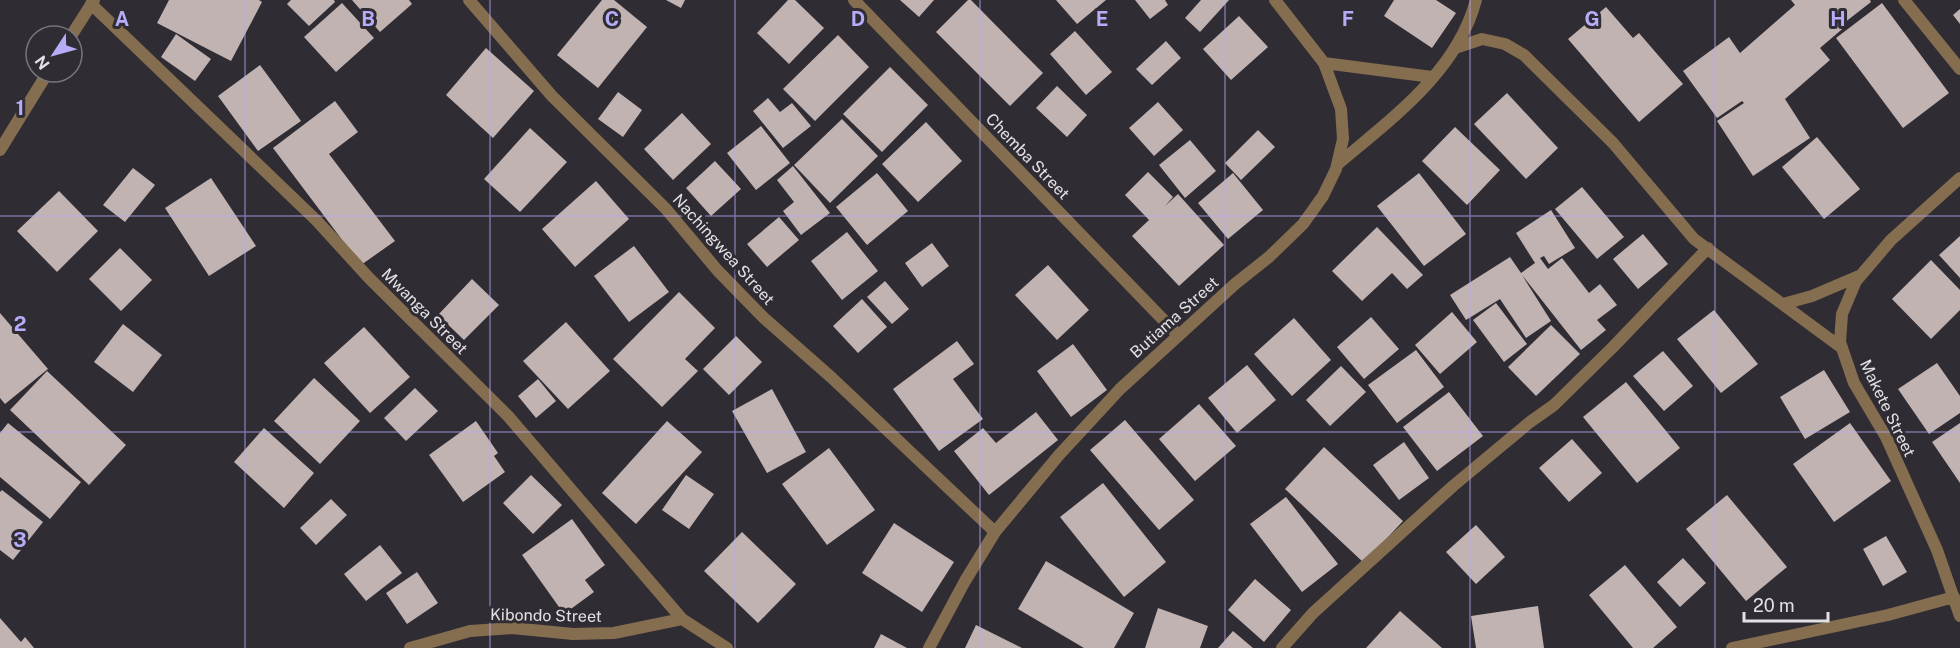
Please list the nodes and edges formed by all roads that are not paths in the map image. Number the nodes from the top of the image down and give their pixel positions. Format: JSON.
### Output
{"nodes":[{"id":1,"x":470,"y":0,"type":"edge"},
{"id":2,"x":854,"y":0,"type":"edge"},
{"id":3,"x":1275,"y":0,"type":"edge"},
{"id":4,"x":1476,"y":0,"type":"edge"},
{"id":5,"x":1905,"y":0,"type":"edge"},
{"id":6,"x":92,"y":2,"type":"edge"},
{"id":7,"x":78,"y":24,"type":"edge"},
{"id":8,"x":1455,"y":48,"type":"junction"},
{"id":9,"x":1324,"y":63,"type":"junction"},
{"id":10,"x":1960,"y":69,"type":"edge"},
{"id":11,"x":1432,"y":77,"type":"junction"},
{"id":12,"x":41,"y":84,"type":"edge"},
{"id":13,"x":0,"y":150,"type":"edge"},
{"id":14,"x":1338,"y":164,"type":"junction"},
{"id":15,"x":1960,"y":178,"type":"edge"},
{"id":16,"x":1708,"y":248,"type":"junction"},
{"id":17,"x":1859,"y":276,"type":"junction"},
{"id":18,"x":1783,"y":304,"type":"junction"},
{"id":19,"x":1178,"y":335,"type":"junction"},
{"id":20,"x":1842,"y":348,"type":"junction"},
{"id":21,"x":995,"y":532,"type":"junction"},
{"id":22,"x":1954,"y":597,"type":"junction"},
{"id":23,"x":1960,"y":616,"type":"edge"},
{"id":24,"x":682,"y":619,"type":"junction"},
{"id":25,"x":410,"y":648,"type":"edge"},
{"id":26,"x":727,"y":648,"type":"edge"},
{"id":27,"x":929,"y":648,"type":"edge"},
{"id":28,"x":1282,"y":648,"type":"edge"},
{"id":29,"x":1732,"y":648,"type":"edge"}],
"edges":[{"from":1,"to":21,"type":"street","name":"Nachingwea Street"},
{"from":2,"to":19,"type":"street","name":"Chemba Street"},
{"from":3,"to":9,"type":"street","name":"Butiama Street"},
{"from":4,"to":8,"type":"street"},
{"from":5,"to":10,"type":"street"},
{"from":6,"to":7,"type":"street"},
{"from":6,"to":24,"type":"street","name":"Mwanga Street"},
{"from":8,"to":11,"type":"street"},
{"from":8,"to":16,"type":"street"},
{"from":9,"to":11,"type":"street"},
{"from":9,"to":14,"type":"street","name":"Butiama Street"},
{"from":11,"to":14,"type":"street"},
{"from":12,"to":13,"type":"street"},
{"from":14,"to":19,"type":"street","name":"Butiama Street"},
{"from":15,"to":17,"type":"street","name":"Makete Street"},
{"from":16,"to":18,"type":"street"},
{"from":16,"to":28,"type":"street"},
{"from":17,"to":18,"type":"street"},
{"from":17,"to":20,"type":"street","name":"Makete Street"},
{"from":18,"to":20,"type":"street"},
{"from":19,"to":21,"type":"street","name":"Butiama Street"},
{"from":20,"to":22,"type":"street","name":"Makete Street"},
{"from":21,"to":27,"type":"street","name":"Butiama Street"},
{"from":22,"to":23,"type":"street","name":"Makete Street"},
{"from":22,"to":29,"type":"street"},
{"from":24,"to":25,"type":"street","name":"Kibondo Street"},
{"from":24,"to":26,"type":"street","name":"Mwanga Street"}]}
